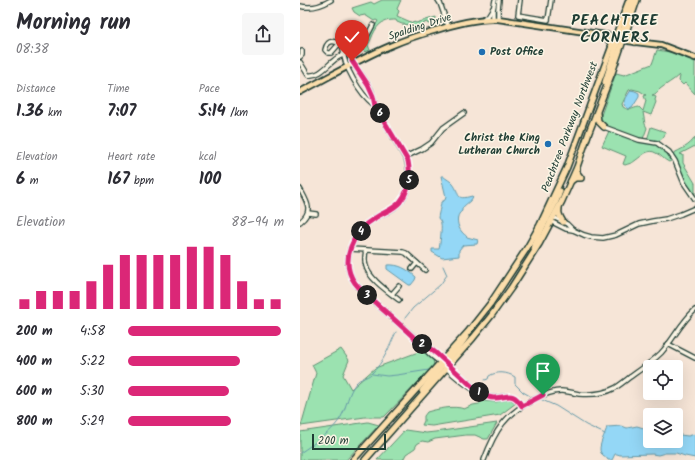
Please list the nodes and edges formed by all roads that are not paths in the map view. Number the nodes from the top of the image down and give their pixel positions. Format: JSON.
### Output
{"nodes":[{"id":1,"x":331,"y":0,"type":"edge"},
{"id":2,"x":438,"y":0,"type":"edge"},
{"id":3,"x":495,"y":0,"type":"edge"},
{"id":4,"x":499,"y":0,"type":"edge"},
{"id":5,"x":520,"y":0,"type":"edge"},
{"id":6,"x":551,"y":0,"type":"edge"},
{"id":7,"x":629,"y":0,"type":"edge"},
{"id":8,"x":633,"y":0,"type":"edge"},
{"id":9,"x":637,"y":0,"type":"edge"},
{"id":10,"x":494,"y":5,"type":"junction"},
{"id":11,"x":300,"y":6,"type":"edge"},
{"id":12,"x":482,"y":19,"type":"junction"},
{"id":13,"x":496,"y":19,"type":"junction"},
{"id":14,"x":372,"y":25,"type":"dead end"},
{"id":15,"x":448,"y":26,"type":"junction"},
{"id":16,"x":626,"y":29,"type":"junction"},
{"id":17,"x":604,"y":35,"type":"junction"},
{"id":18,"x":619,"y":38,"type":"junction"},
{"id":19,"x":635,"y":42,"type":"junction"},
{"id":20,"x":339,"y":44,"type":"dead end"},
{"id":21,"x":612,"y":47,"type":"junction"},
{"id":22,"x":344,"y":48,"type":"junction"},
{"id":23,"x":302,"y":52,"type":"dead end"},
{"id":24,"x":348,"y":53,"type":"junction"},
{"id":25,"x":343,"y":55,"type":"junction"},
{"id":26,"x":300,"y":58,"type":"edge"},
{"id":27,"x":695,"y":58,"type":"edge"},
{"id":28,"x":300,"y":62,"type":"edge"},
{"id":29,"x":354,"y":64,"type":"junction"},
{"id":30,"x":348,"y":67,"type":"junction"},
{"id":31,"x":302,"y":70,"type":"edge"},
{"id":32,"x":300,"y":92,"type":"edge"},
{"id":33,"x":375,"y":106,"type":"junction"},
{"id":34,"x":597,"y":112,"type":"junction"},
{"id":35,"x":464,"y":113,"type":"dead end"},
{"id":36,"x":604,"y":127,"type":"junction"},
{"id":37,"x":589,"y":132,"type":"junction"},
{"id":38,"x":405,"y":157,"type":"junction"},
{"id":39,"x":562,"y":181,"type":"junction"},
{"id":40,"x":300,"y":189,"type":"edge"},
{"id":41,"x":695,"y":199,"type":"edge"},
{"id":42,"x":562,"y":201,"type":"junction"},
{"id":43,"x":695,"y":208,"type":"edge"},
{"id":44,"x":308,"y":213,"type":"junction"},
{"id":45,"x":316,"y":214,"type":"dead end"},
{"id":46,"x":548,"y":217,"type":"junction"},
{"id":47,"x":300,"y":222,"type":"edge"},
{"id":48,"x":563,"y":222,"type":"junction"},
{"id":49,"x":573,"y":230,"type":"junction"},
{"id":50,"x":350,"y":249,"type":"junction"},
{"id":51,"x":366,"y":250,"type":"junction"},
{"id":52,"x":534,"y":252,"type":"junction"},
{"id":53,"x":417,"y":263,"type":"junction"},
{"id":54,"x":412,"y":269,"type":"dead end"},
{"id":55,"x":425,"y":270,"type":"dead end"},
{"id":56,"x":399,"y":286,"type":"dead end"},
{"id":57,"x":392,"y":294,"type":"junction"},
{"id":58,"x":399,"y":300,"type":"dead end"},
{"id":59,"x":695,"y":310,"type":"edge"},
{"id":60,"x":668,"y":344,"type":"junction"},
{"id":61,"x":695,"y":358,"type":"edge"},
{"id":62,"x":444,"y":364,"type":"junction"},
{"id":63,"x":522,"y":406,"type":"junction"},
{"id":64,"x":354,"y":460,"type":"edge"},
{"id":65,"x":365,"y":460,"type":"edge"},
{"id":66,"x":484,"y":460,"type":"edge"}],
"edges":[{"from":1,"to":11,"type":"street"},
{"from":2,"to":15,"type":"street"},
{"from":3,"to":10,"type":"street"},
{"from":4,"to":13,"type":"street"},
{"from":5,"to":6,"type":"street"},
{"from":7,"to":18,"type":"highway","name":"Peachtree Parkway Northwest"},
{"from":8,"to":18,"type":"highway"},
{"from":9,"to":16,"type":"highway","name":"Peachtree Parkway Northwest"},
{"from":10,"to":12,"type":"street"},
{"from":10,"to":13,"type":"street"},
{"from":12,"to":13,"type":"main road","name":"Spalding Drive"},
{"from":12,"to":15,"type":"main road","name":"Spalding Drive"},
{"from":13,"to":17,"type":"main road","name":"Spalding Drive"},
{"from":14,"to":24,"type":"street"},
{"from":15,"to":29,"type":"main road","name":"Spalding Drive"},
{"from":16,"to":18,"type":"highway","name":"Peachtree Parkway Northwest"},
{"from":16,"to":19,"type":"highway"},
{"from":17,"to":18,"type":"main road","name":"Spalding Drive"},
{"from":17,"to":21,"type":"highway"},
{"from":18,"to":19,"type":"main road","name":"Spalding Drive"},
{"from":18,"to":21,"type":"highway","name":"Peachtree Parkway Northwest"},
{"from":18,"to":34,"type":"highway","name":"Peachtree Parkway Northwest"},
{"from":19,"to":27,"type":"main road","name":"Spalding Drive"},
{"from":20,"to":22,"type":"street"},
{"from":21,"to":39,"type":"highway","name":"Peachtree Parkway Northwest"},
{"from":22,"to":24,"type":"street"},
{"from":22,"to":25,"type":"street"},
{"from":23,"to":26,"type":"street"},
{"from":24,"to":25,"type":"street"},
{"from":24,"to":29,"type":"street"},
{"from":25,"to":30,"type":"street"},
{"from":25,"to":31,"type":"street"},
{"from":28,"to":31,"type":"street"},
{"from":29,"to":30,"type":"main road","name":"Spalding Drive"},
{"from":29,"to":33,"type":"street"},
{"from":30,"to":32,"type":"main road","name":"Spalding Drive"},
{"from":30,"to":33,"type":"street"},
{"from":33,"to":38,"type":"street"},
{"from":34,"to":36,"type":"highway"},
{"from":34,"to":37,"type":"highway","name":"Peachtree Parkway Northwest"},
{"from":35,"to":38,"type":"street"},
{"from":36,"to":37,"type":"highway"},
{"from":36,"to":41,"type":"street"},
{"from":37,"to":42,"type":"highway","name":"Peachtree Parkway Northwest"},
{"from":38,"to":50,"type":"street"},
{"from":39,"to":46,"type":"highway"},
{"from":39,"to":46,"type":"highway","name":"Peachtree Parkway Northwest"},
{"from":40,"to":44,"type":"street"},
{"from":42,"to":46,"type":"highway","name":"Peachtree Parkway Northwest"},
{"from":42,"to":48,"type":"highway"},
{"from":43,"to":49,"type":"street"},
{"from":44,"to":45,"type":"street"},
{"from":44,"to":47,"type":"street"},
{"from":46,"to":48,"type":"street"},
{"from":46,"to":49,"type":"street"},
{"from":46,"to":52,"type":"highway"},
{"from":46,"to":52,"type":"highway","name":"Peachtree Parkway Northwest"},
{"from":46,"to":62,"type":"highway","name":"Peachtree Parkway Northwest"},
{"from":48,"to":49,"type":"street"},
{"from":50,"to":51,"type":"street"},
{"from":50,"to":62,"type":"street"},
{"from":51,"to":53,"type":"street"},
{"from":51,"to":57,"type":"street"},
{"from":52,"to":62,"type":"highway","name":"Peachtree Parkway Northwest"},
{"from":53,"to":54,"type":"street"},
{"from":53,"to":55,"type":"street"},
{"from":56,"to":57,"type":"street"},
{"from":57,"to":58,"type":"street"},
{"from":59,"to":60,"type":"street"},
{"from":60,"to":61,"type":"street"},
{"from":60,"to":63,"type":"street"},
{"from":62,"to":63,"type":"street"},
{"from":62,"to":64,"type":"highway","name":"Peachtree Parkway Northwest"},
{"from":62,"to":65,"type":"highway","name":"Peachtree Parkway Northwest"},
{"from":63,"to":66,"type":"street"}]}
